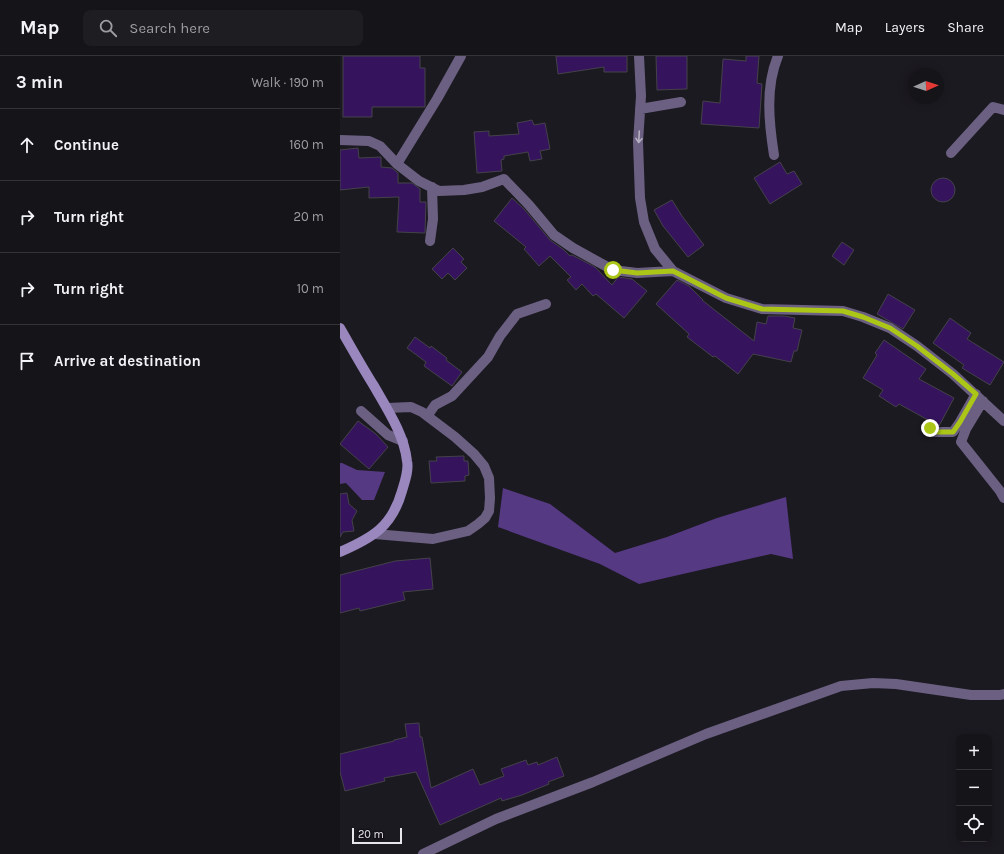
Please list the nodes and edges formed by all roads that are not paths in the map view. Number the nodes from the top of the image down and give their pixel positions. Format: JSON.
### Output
{"nodes":[{"id":1,"x":461,"y":56,"type":"edge"},
{"id":2,"x":640,"y":56,"type":"edge"},
{"id":3,"x":778,"y":56,"type":"edge"},
{"id":4,"x":682,"y":102,"type":"dead end"},
{"id":5,"x":640,"y":109,"type":"junction"},
{"id":6,"x":1004,"y":110,"type":"edge"},
{"id":7,"x":340,"y":140,"type":"edge"},
{"id":8,"x":951,"y":153,"type":"dead end"},
{"id":9,"x":774,"y":155,"type":"dead end"},
{"id":10,"x":397,"y":164,"type":"junction"},
{"id":11,"x":432,"y":187,"type":"junction"},
{"id":12,"x":430,"y":241,"type":"dead end"},
{"id":13,"x":673,"y":271,"type":"junction"},
{"id":14,"x":546,"y":304,"type":"dead end"},
{"id":15,"x":340,"y":328,"type":"edge"},
{"id":16,"x":979,"y":398,"type":"junction"},
{"id":17,"x":387,"y":408,"type":"junction"},
{"id":18,"x":361,"y":412,"type":"dead end"},
{"id":19,"x":428,"y":415,"type":"junction"},
{"id":20,"x":1004,"y":421,"type":"edge"},
{"id":21,"x":930,"y":428,"type":"dead end"},
{"id":22,"x":403,"y":441,"type":"junction"},
{"id":23,"x":1004,"y":498,"type":"edge"},
{"id":24,"x":375,"y":534,"type":"junction"},
{"id":25,"x":340,"y":552,"type":"edge"},
{"id":26,"x":1004,"y":694,"type":"edge"},
{"id":27,"x":423,"y":854,"type":"edge"}],
"edges":[{"from":1,"to":10,"type":"street"},
{"from":2,"to":5,"type":"street"},
{"from":3,"to":9,"type":"street"},
{"from":4,"to":5,"type":"street"},
{"from":5,"to":13,"type":"street","one_way":true},
{"from":6,"to":8,"type":"street"},
{"from":7,"to":10,"type":"street"},
{"from":10,"to":11,"type":"street"},
{"from":11,"to":12,"type":"street"},
{"from":11,"to":13,"type":"street"},
{"from":13,"to":16,"type":"street"},
{"from":14,"to":19,"type":"street"},
{"from":15,"to":17,"type":"main road"},
{"from":16,"to":20,"type":"street"},
{"from":16,"to":21,"type":"street"},
{"from":16,"to":23,"type":"street"},
{"from":17,"to":19,"type":"street"},
{"from":17,"to":22,"type":"main road"},
{"from":18,"to":22,"type":"street"},
{"from":19,"to":24,"type":"street"},
{"from":22,"to":24,"type":"main road"},
{"from":24,"to":25,"type":"main road"},
{"from":26,"to":27,"type":"street"}]}
